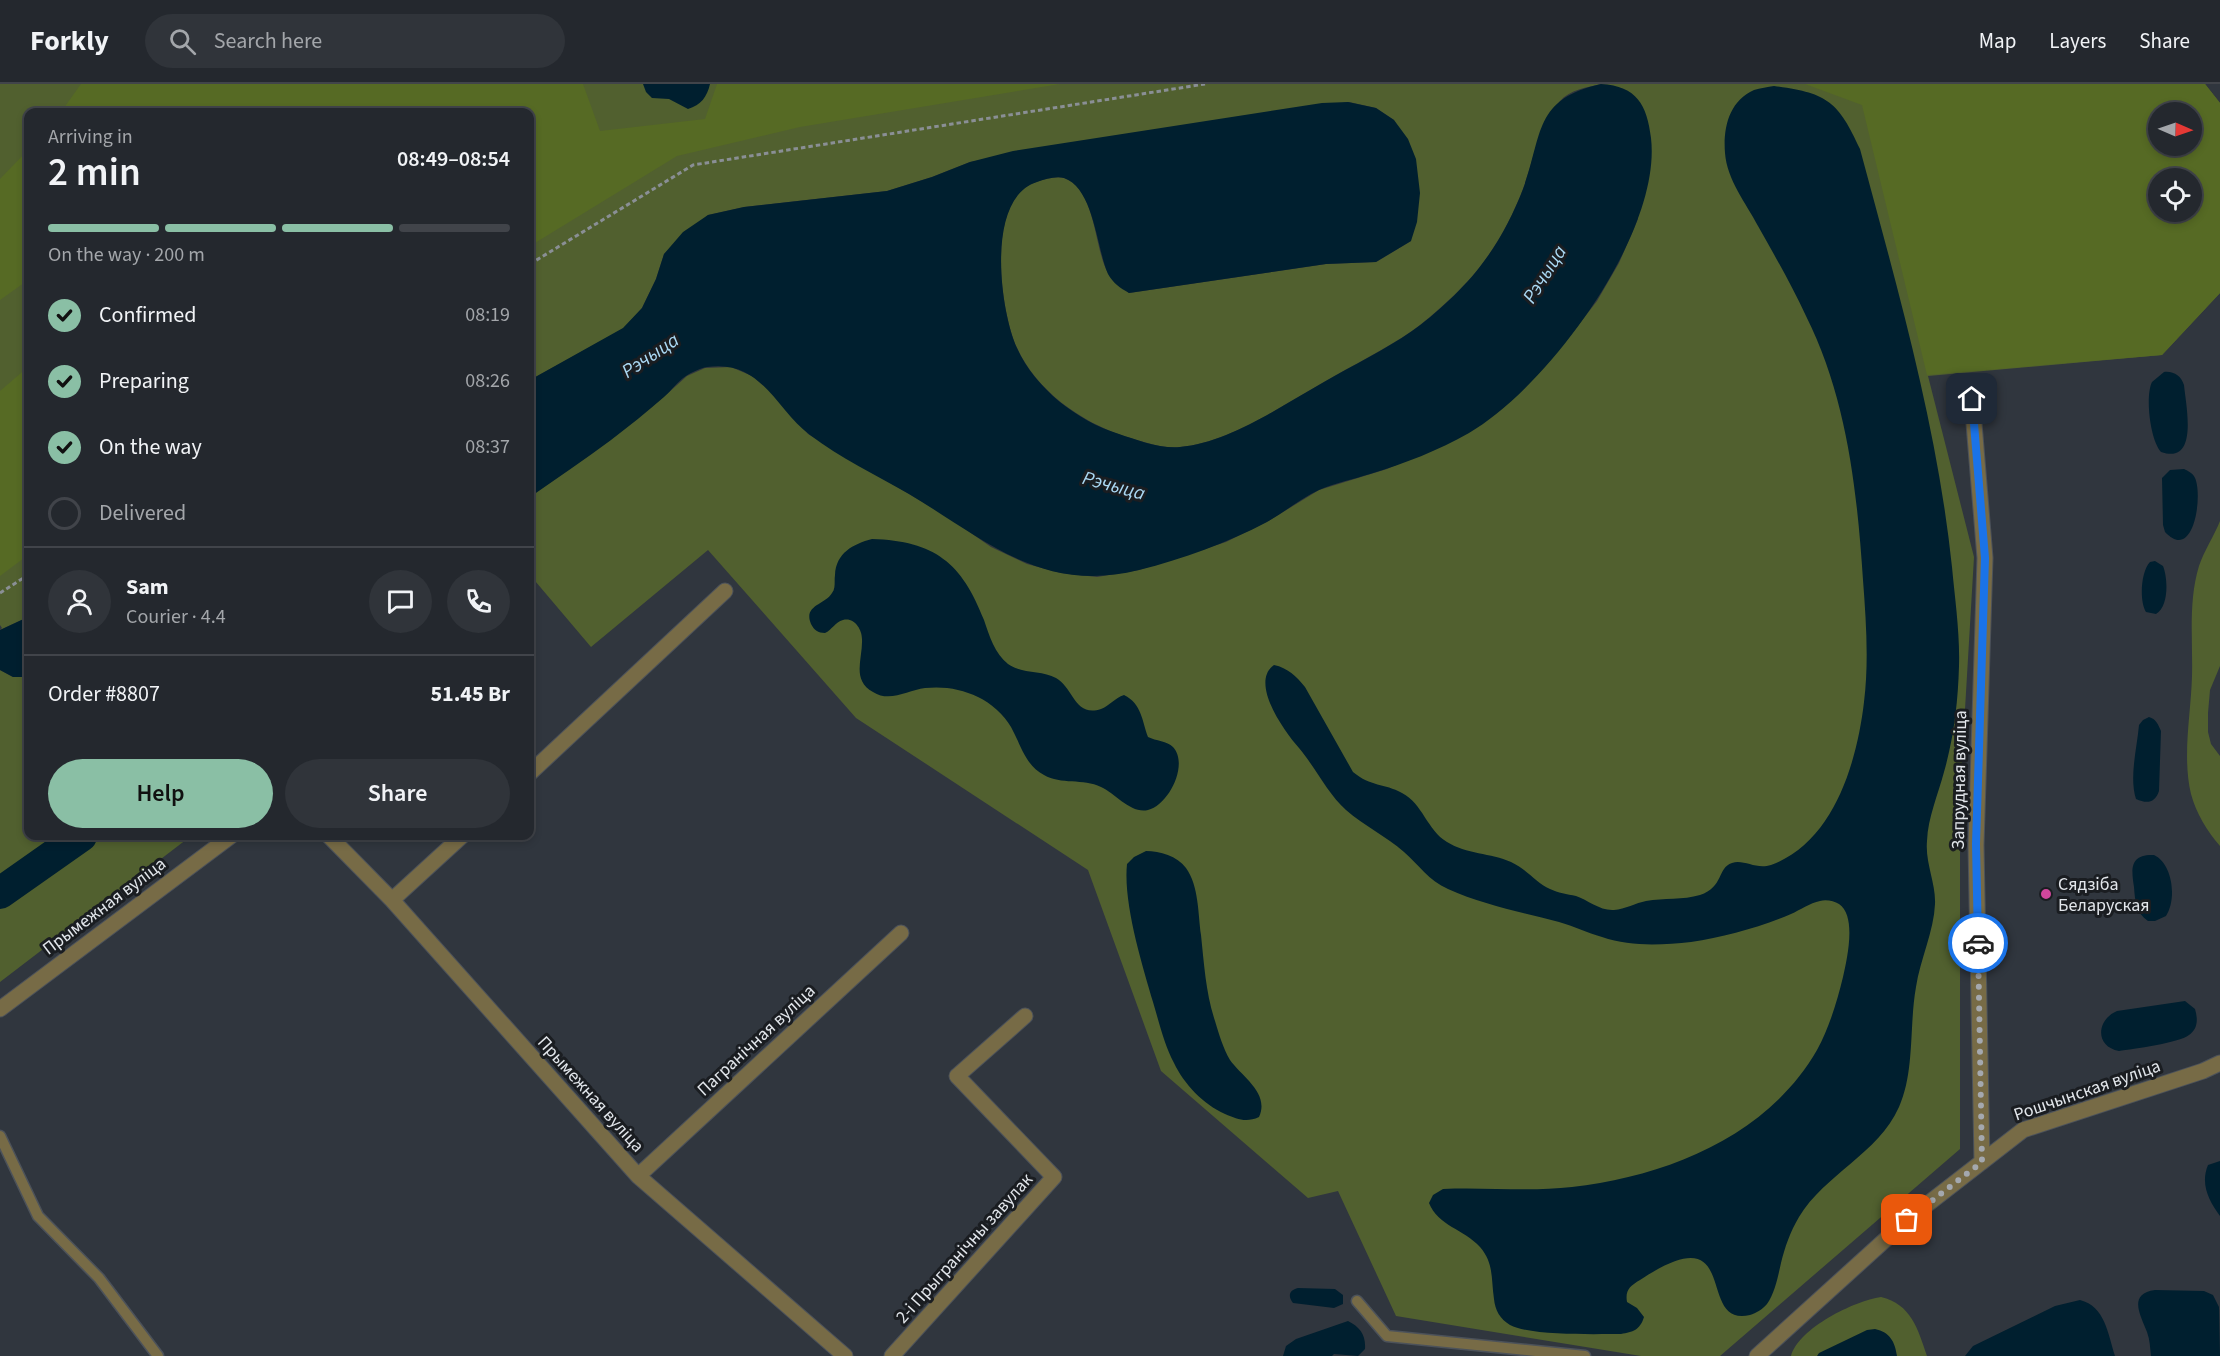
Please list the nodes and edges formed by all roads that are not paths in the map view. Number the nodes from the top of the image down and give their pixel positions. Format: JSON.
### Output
{"nodes":[{"id":1,"x":1972,"y":399,"type":"dead end"},
{"id":2,"x":725,"y":591,"type":"dead end"},
{"id":3,"x":534,"y":769,"type":"edge"},
{"id":4,"x":226,"y":840,"type":"edge"},
{"id":5,"x":333,"y":840,"type":"edge"},
{"id":6,"x":458,"y":840,"type":"edge"},
{"id":7,"x":392,"y":900,"type":"junction"},
{"id":8,"x":901,"y":933,"type":"dead end"},
{"id":9,"x":0,"y":1009,"type":"edge"},
{"id":10,"x":1025,"y":1016,"type":"dead end"},
{"id":11,"x":2220,"y":1063,"type":"edge"},
{"id":12,"x":0,"y":1136,"type":"edge"},
{"id":13,"x":1982,"y":1162,"type":"junction"},
{"id":14,"x":638,"y":1176,"type":"junction"},
{"id":15,"x":1357,"y":1301,"type":"dead end"},
{"id":16,"x":158,"y":1356,"type":"edge"},
{"id":17,"x":845,"y":1356,"type":"edge"},
{"id":18,"x":892,"y":1356,"type":"edge"},
{"id":19,"x":1585,"y":1356,"type":"edge"},
{"id":20,"x":1757,"y":1356,"type":"edge"}],
"edges":[{"from":1,"to":13,"type":"street","name":"Запрудная вуліца"},
{"from":2,"to":3,"type":"street"},
{"from":4,"to":9,"type":"street","name":"Прымежная вуліца"},
{"from":5,"to":7,"type":"street","name":"Прымежная вуліца"},
{"from":6,"to":7,"type":"street"},
{"from":7,"to":14,"type":"street","name":"Прымежная вуліца"},
{"from":8,"to":14,"type":"street","name":"Пагранічная вуліца"},
{"from":10,"to":18,"type":"street","name":"2-і Прыгранічны завулак"},
{"from":11,"to":13,"type":"street","name":"Рошчынская вуліца"},
{"from":12,"to":16,"type":"lane"},
{"from":13,"to":20,"type":"street","name":"Рошчынская вуліца"},
{"from":14,"to":17,"type":"street","name":"Прымежная вуліца"},
{"from":15,"to":19,"type":"lane"}]}
